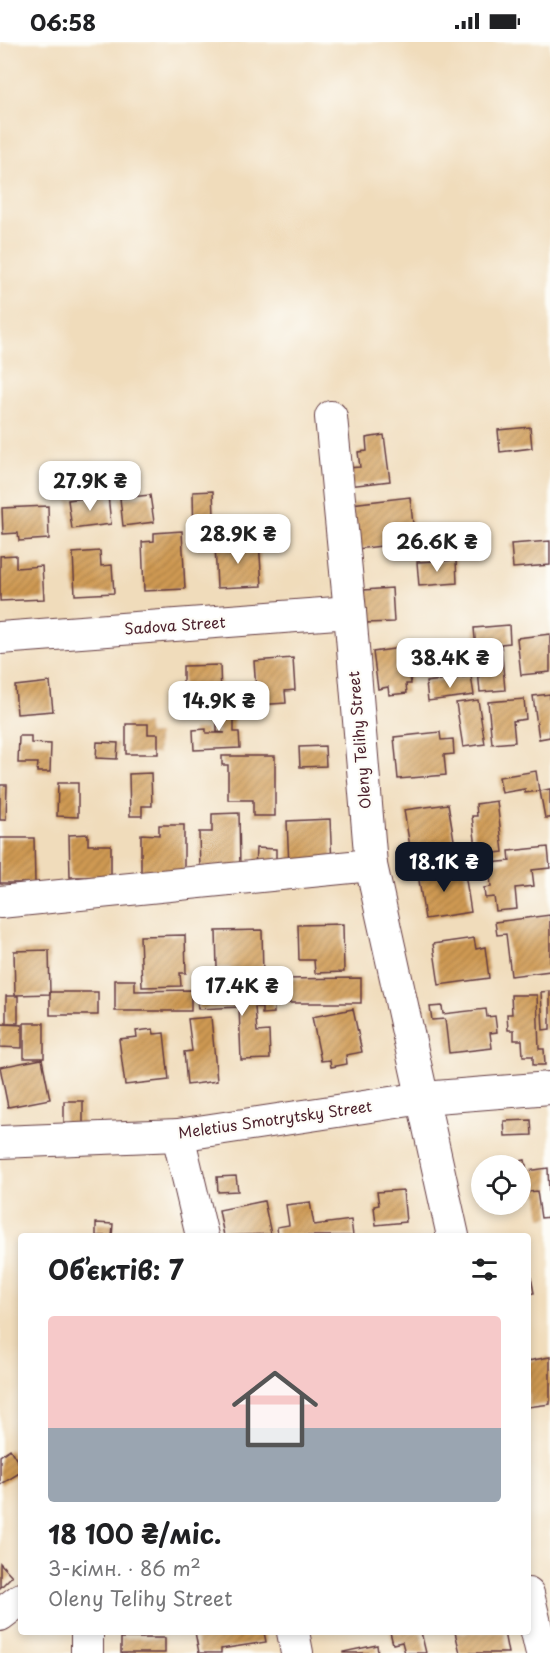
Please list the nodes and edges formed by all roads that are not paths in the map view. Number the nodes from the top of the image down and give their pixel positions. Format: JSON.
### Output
{"nodes":[{"id":1,"x":331,"y":417,"type":"dead end"},
{"id":2,"x":350,"y":612,"type":"junction"},
{"id":3,"x":0,"y":638,"type":"edge"},
{"id":4,"x":371,"y":865,"type":"junction"},
{"id":5,"x":0,"y":902,"type":"edge"},
{"id":6,"x":550,"y":1088,"type":"edge"},
{"id":7,"x":423,"y":1098,"type":"junction"},
{"id":8,"x":178,"y":1135,"type":"junction"},
{"id":9,"x":0,"y":1142,"type":"edge"},
{"id":10,"x":201,"y":1233,"type":"edge"},
{"id":11,"x":452,"y":1233,"type":"edge"},
{"id":12,"x":18,"y":1601,"type":"edge"},
{"id":13,"x":531,"y":1607,"type":"edge"},
{"id":14,"x":0,"y":1615,"type":"edge"},
{"id":15,"x":87,"y":1635,"type":"edge"},
{"id":16,"x":294,"y":1635,"type":"edge"},
{"id":17,"x":87,"y":1653,"type":"edge"},
{"id":18,"x":297,"y":1653,"type":"edge"},
{"id":19,"x":542,"y":1653,"type":"edge"}],
"edges":[{"from":1,"to":2,"type":"street","name":"Oleny Telihy Street"},
{"from":2,"to":3,"type":"street","name":"Sadova Street"},
{"from":2,"to":4,"type":"street","name":"Oleny Telihy Street"},
{"from":4,"to":5,"type":"street"},
{"from":4,"to":7,"type":"street","name":"Oleny Telihy Street"},
{"from":6,"to":7,"type":"street","name":"Meletius Smotrytsky Street"},
{"from":7,"to":8,"type":"street","name":"Meletius Smotrytsky Street"},
{"from":7,"to":11,"type":"street","name":"Oleny Telihy Street"},
{"from":8,"to":9,"type":"street","name":"Meletius Smotrytsky Street"},
{"from":8,"to":10,"type":"street"},
{"from":12,"to":14,"type":"street"},
{"from":13,"to":19,"type":"street"},
{"from":15,"to":17,"type":"street"},
{"from":16,"to":18,"type":"street"}]}
